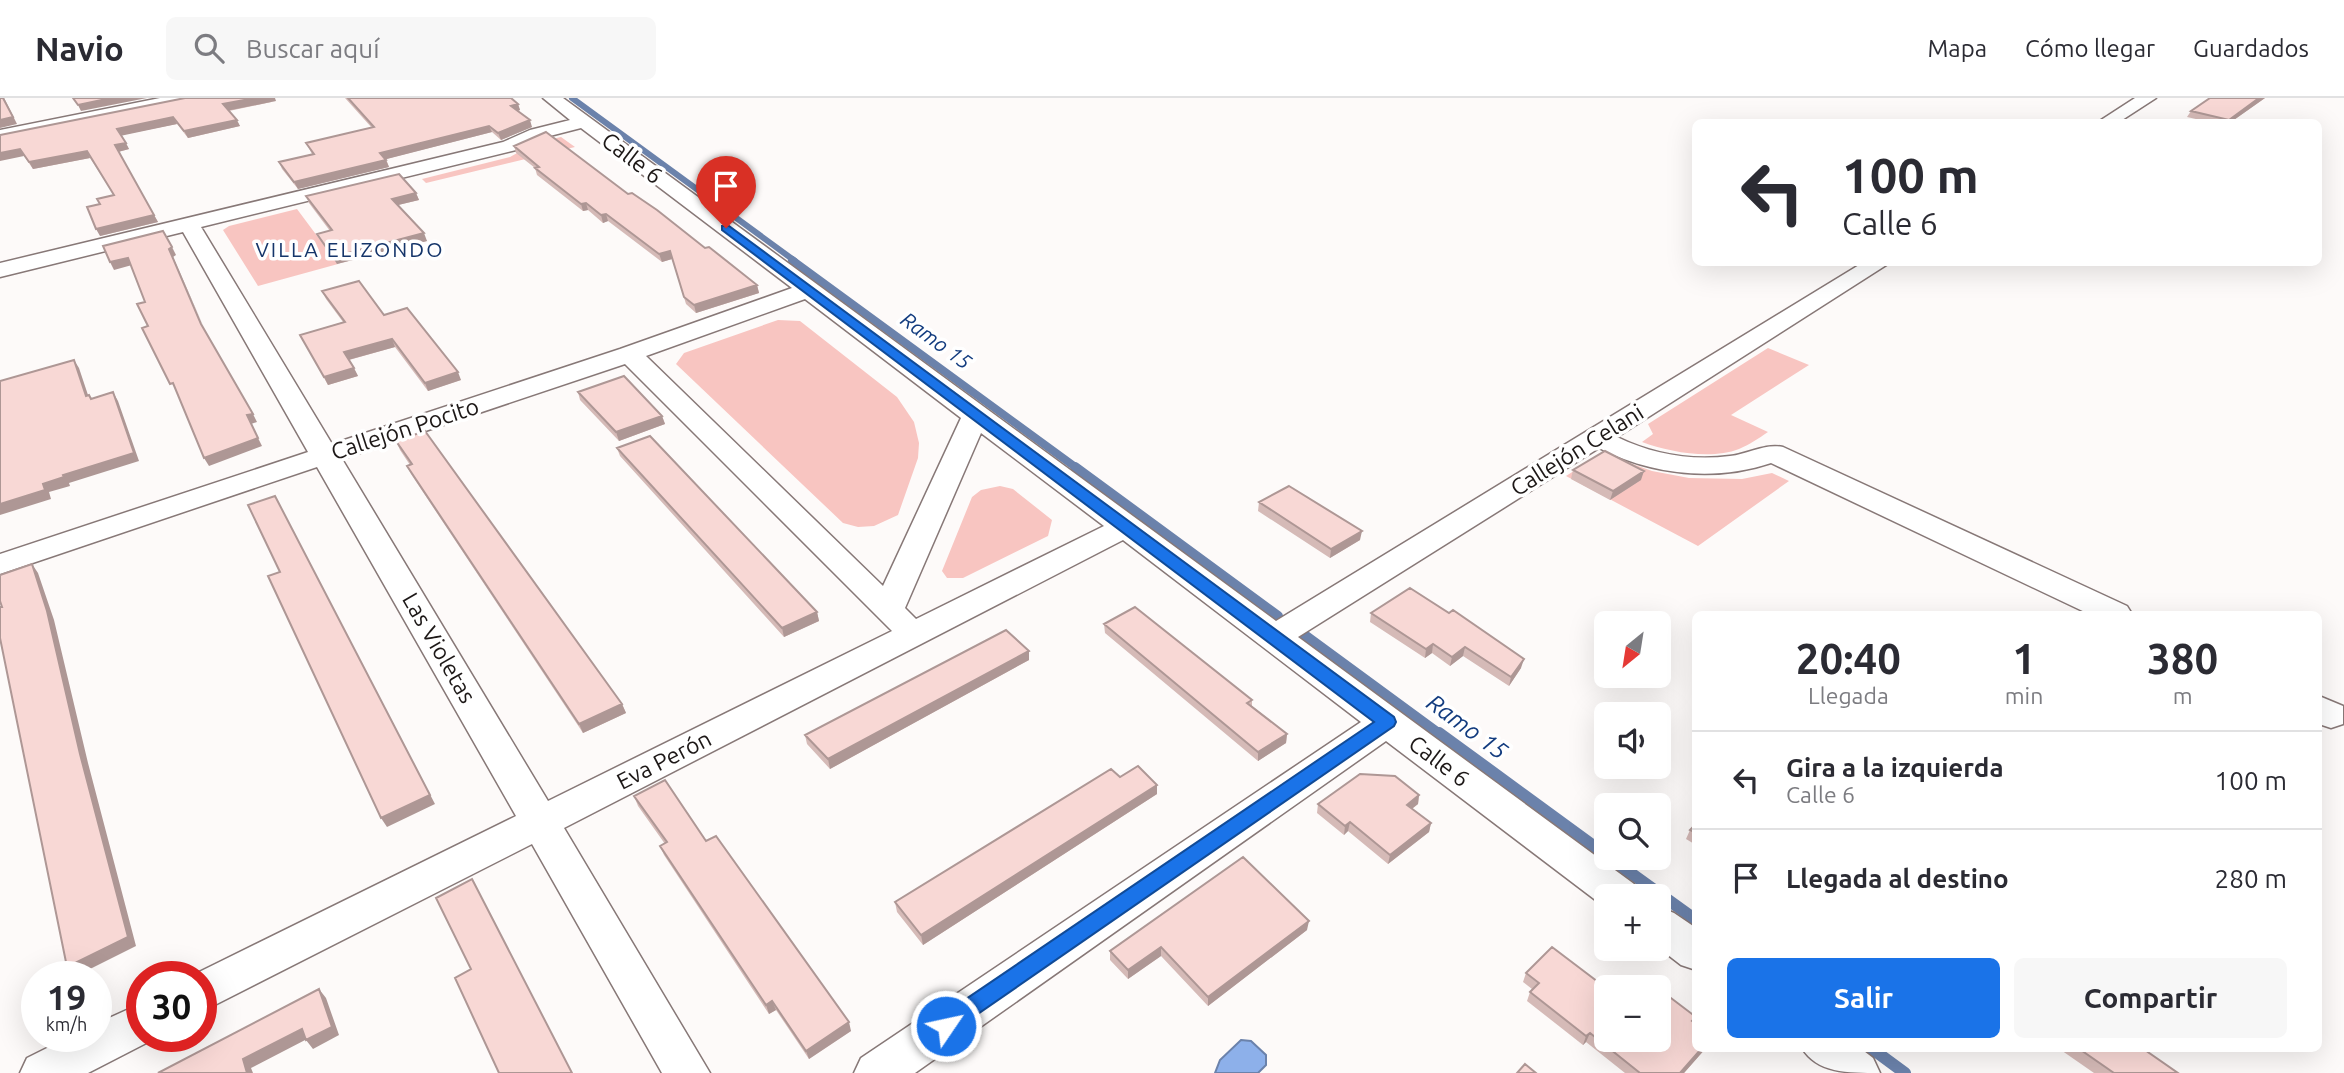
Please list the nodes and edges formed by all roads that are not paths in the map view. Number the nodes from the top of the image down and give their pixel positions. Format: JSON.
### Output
{"nodes":[{"id":1,"x":186,"y":98,"type":"edge"},
{"id":2,"x":552,"y":98,"type":"edge"},
{"id":3,"x":2147,"y":98,"type":"edge"},
{"id":4,"x":2112,"y":119,"type":"edge"},
{"id":5,"x":584,"y":122,"type":"junction"},
{"id":6,"x":0,"y":135,"type":"edge"},
{"id":7,"x":189,"y":224,"type":"junction"},
{"id":8,"x":1874,"y":266,"type":"edge"},
{"id":9,"x":0,"y":270,"type":"edge"},
{"id":10,"x":809,"y":290,"type":"junction"},
{"id":11,"x":629,"y":354,"type":"junction"},
{"id":12,"x":976,"y":415,"type":"junction"},
{"id":13,"x":1597,"y":437,"type":"junction"},
{"id":14,"x":325,"y":455,"type":"junction"},
{"id":15,"x":1126,"y":527,"type":"junction"},
{"id":16,"x":0,"y":564,"type":"edge"},
{"id":17,"x":2110,"y":611,"type":"edge"},
{"id":18,"x":901,"y":622,"type":"junction"},
{"id":19,"x":1274,"y":637,"type":"junction"},
{"id":20,"x":1387,"y":722,"type":"junction"},
{"id":21,"x":541,"y":822,"type":"junction"},
{"id":22,"x":1604,"y":884,"type":"edge"},
{"id":23,"x":1671,"y":934,"type":"edge"},
{"id":24,"x":1692,"y":949,"type":"edge"},
{"id":25,"x":217,"y":985,"type":"edge"},
{"id":26,"x":126,"y":1031,"type":"edge"},
{"id":27,"x":1829,"y":1052,"type":"edge"},
{"id":28,"x":43,"y":1073,"type":"edge"},
{"id":29,"x":687,"y":1073,"type":"edge"},
{"id":30,"x":877,"y":1073,"type":"edge"},
{"id":31,"x":1857,"y":1073,"type":"edge"}],
"edges":[{"from":1,"to":6,"type":"street"},
{"from":2,"to":5,"type":"street","name":"Calle 6"},
{"from":3,"to":4,"type":"street"},
{"from":5,"to":7,"type":"street"},
{"from":5,"to":10,"type":"street","name":"Calle 6"},
{"from":7,"to":9,"type":"street"},
{"from":7,"to":14,"type":"street","name":"Las Violetas"},
{"from":8,"to":13,"type":"street","name":"Callejón Celani"},
{"from":10,"to":11,"type":"street","name":"Callejón Pocito"},
{"from":10,"to":12,"type":"street","name":"Calle 6"},
{"from":11,"to":14,"type":"street","name":"Callejón Pocito"},
{"from":11,"to":18,"type":"street"},
{"from":12,"to":15,"type":"street","name":"Calle 6"},
{"from":12,"to":18,"type":"street"},
{"from":13,"to":17,"type":"street"},
{"from":13,"to":19,"type":"street","name":"Callejón Celani"},
{"from":14,"to":16,"type":"street","name":"Callejón Pocito"},
{"from":14,"to":21,"type":"street","name":"Las Violetas"},
{"from":15,"to":18,"type":"street","name":"Eva Perón"},
{"from":15,"to":19,"type":"street","name":"Calle 6"},
{"from":18,"to":21,"type":"street","name":"Eva Perón"},
{"from":19,"to":20,"type":"street","name":"Calle 6"},
{"from":20,"to":22,"type":"street","name":"Calle 6"},
{"from":20,"to":30,"type":"street"},
{"from":21,"to":25,"type":"street","name":"Eva Perón"},
{"from":21,"to":29,"type":"street","name":"Las Violetas"},
{"from":23,"to":24,"type":"street"},
{"from":26,"to":28,"type":"street"},
{"from":27,"to":31,"type":"street"}]}
